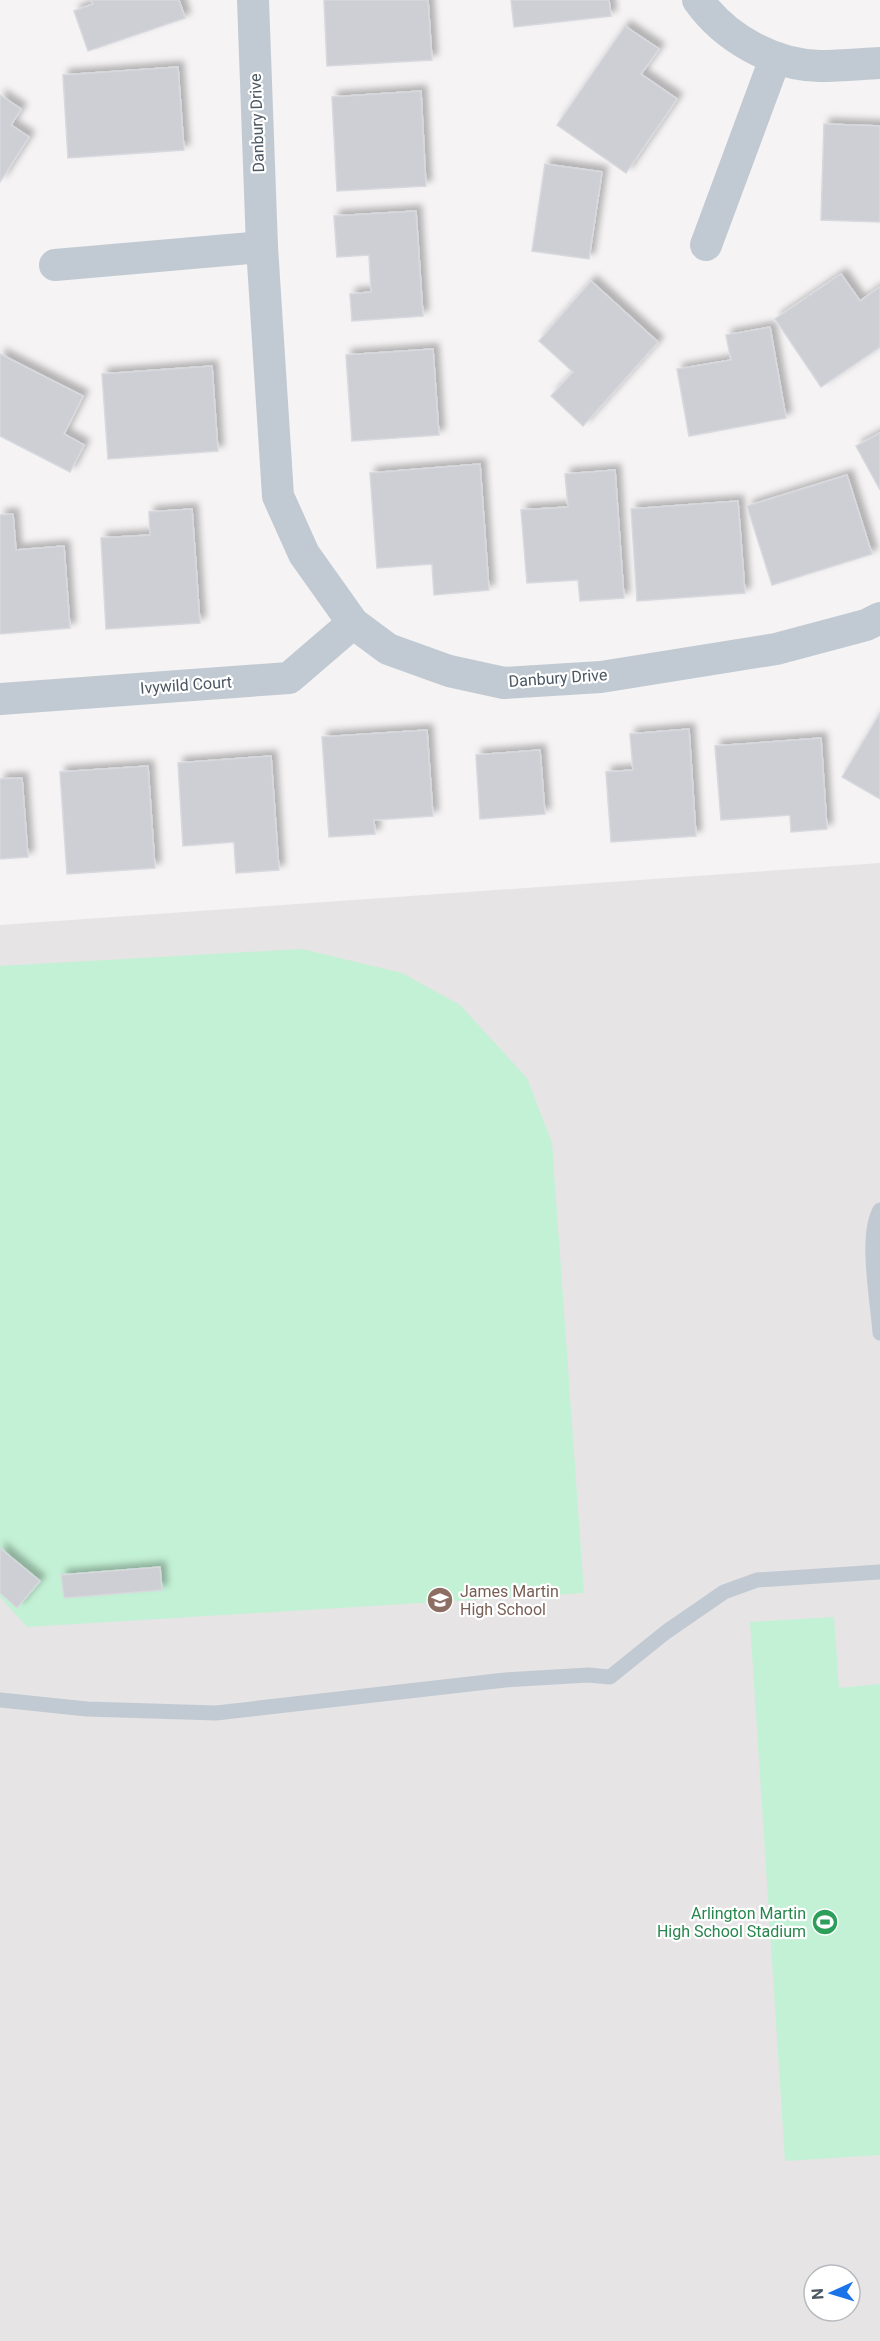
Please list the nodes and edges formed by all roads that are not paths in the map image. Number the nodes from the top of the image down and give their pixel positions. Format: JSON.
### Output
{"nodes":[{"id":1,"x":253,"y":0,"type":"edge"},
{"id":2,"x":698,"y":0,"type":"edge"},
{"id":3,"x":775,"y":59,"type":"junction"},
{"id":4,"x":880,"y":63,"type":"edge"},
{"id":5,"x":706,"y":245,"type":"dead end"},
{"id":6,"x":262,"y":247,"type":"junction"},
{"id":7,"x":55,"y":265,"type":"dead end"},
{"id":8,"x":880,"y":618,"type":"edge"},
{"id":9,"x":353,"y":623,"type":"junction"},
{"id":10,"x":0,"y":699,"type":"edge"},
{"id":11,"x":880,"y":1210,"type":"edge"},
{"id":12,"x":880,"y":1332,"type":"edge"},
{"id":13,"x":880,"y":1572,"type":"edge"},
{"id":14,"x":0,"y":1700,"type":"edge"}],
"edges":[{"from":1,"to":6,"type":"street","name":"Danbury Drive"},
{"from":2,"to":3,"type":"street"},
{"from":3,"to":4,"type":"street"},
{"from":3,"to":5,"type":"street"},
{"from":6,"to":7,"type":"street"},
{"from":6,"to":9,"type":"street","name":"Danbury Drive"},
{"from":8,"to":9,"type":"street","name":"Danbury Drive"},
{"from":9,"to":10,"type":"street","name":"Ivywild Court"},
{"from":11,"to":12,"type":"lane"},
{"from":13,"to":14,"type":"lane"}]}
